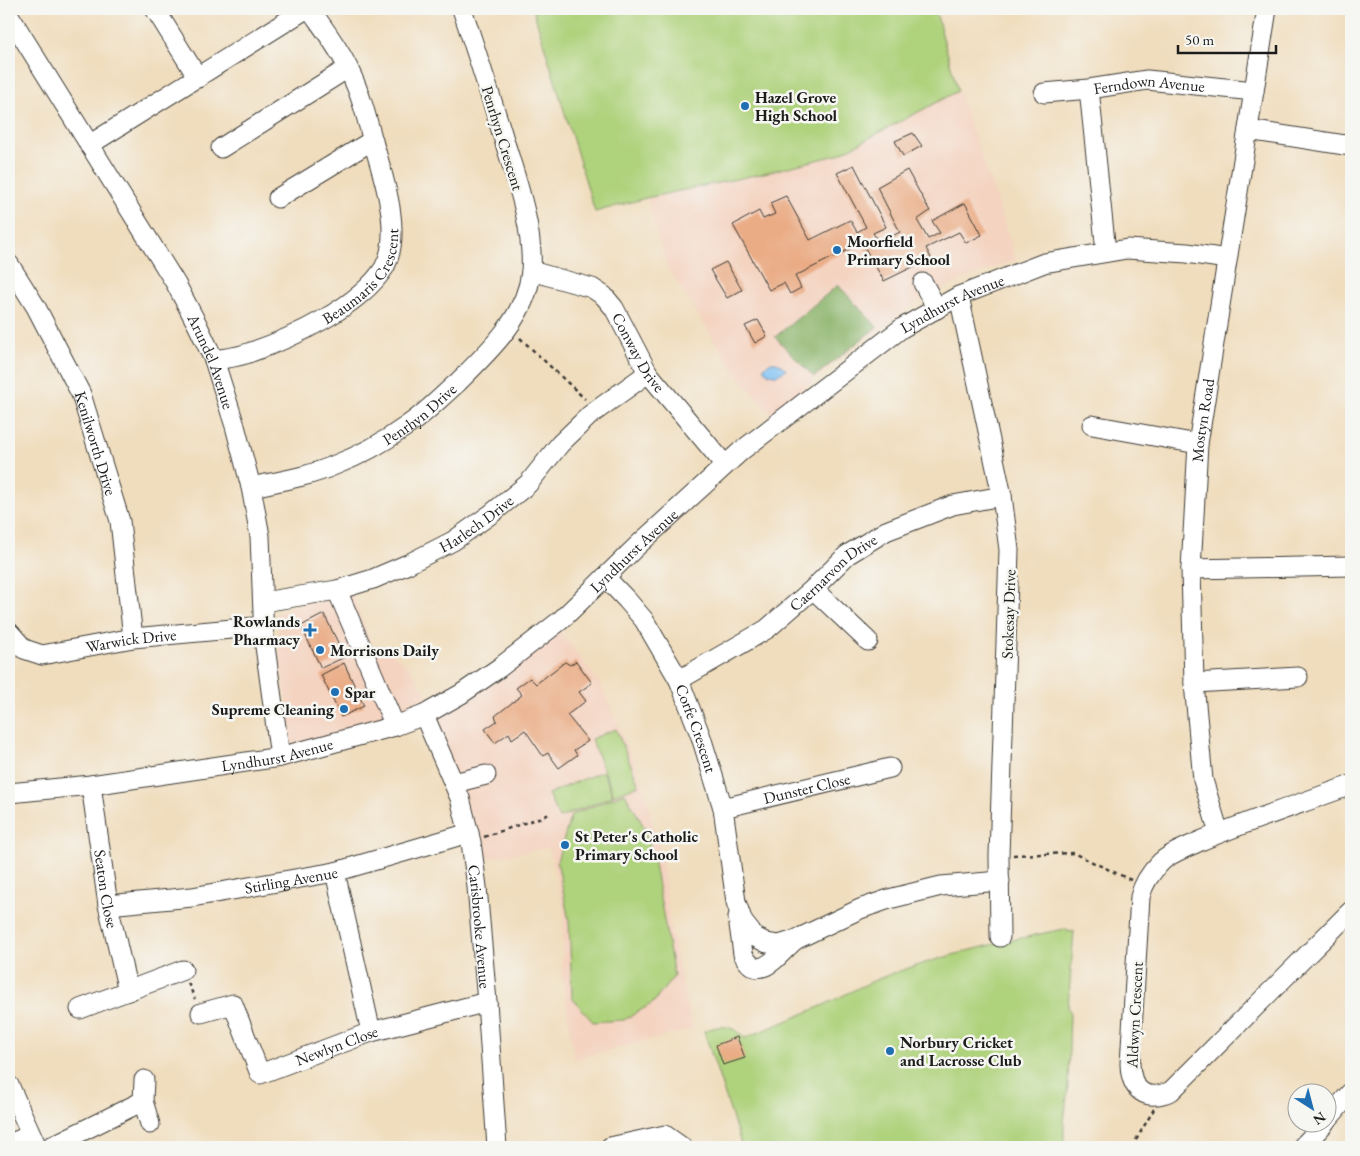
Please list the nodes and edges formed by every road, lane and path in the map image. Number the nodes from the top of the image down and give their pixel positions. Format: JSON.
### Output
{"nodes":[{"id":1,"x":155,"y":9,"type":"edge"},
{"id":2,"x":306,"y":9,"type":"edge"},
{"id":3,"x":310,"y":9,"type":"edge"},
{"id":4,"x":462,"y":9,"type":"edge"},
{"id":5,"x":1267,"y":9,"type":"edge"},
{"id":6,"x":9,"y":15,"type":"edge"},
{"id":7,"x":348,"y":68,"type":"junction"},
{"id":8,"x":198,"y":78,"type":"junction"},
{"id":9,"x":1089,"y":89,"type":"junction"},
{"id":10,"x":1254,"y":91,"type":"junction"},
{"id":11,"x":1044,"y":92,"type":"dead end"},
{"id":12,"x":1248,"y":130,"type":"junction"},
{"id":13,"x":372,"y":140,"type":"junction"},
{"id":14,"x":89,"y":144,"type":"junction"},
{"id":15,"x":1351,"y":146,"type":"edge"},
{"id":16,"x":221,"y":148,"type":"dead end"},
{"id":17,"x":278,"y":198,"type":"dead end"},
{"id":18,"x":1106,"y":252,"type":"junction"},
{"id":19,"x":1227,"y":259,"type":"junction"},
{"id":20,"x":9,"y":264,"type":"edge"},
{"id":21,"x":531,"y":271,"type":"junction"},
{"id":22,"x":922,"y":283,"type":"dead end"},
{"id":23,"x":959,"y":296,"type":"junction"},
{"id":24,"x":937,"y":309,"type":"junction"},
{"id":25,"x":508,"y":326,"type":"junction"},
{"id":26,"x":214,"y":360,"type":"junction"},
{"id":27,"x":648,"y":373,"type":"junction"},
{"id":28,"x":597,"y":410,"type":"junction"},
{"id":29,"x":1092,"y":425,"type":"dead end"},
{"id":30,"x":1198,"y":444,"type":"junction"},
{"id":31,"x":725,"y":465,"type":"junction"},
{"id":32,"x":251,"y":487,"type":"junction"},
{"id":33,"x":1002,"y":496,"type":"junction"},
{"id":34,"x":1351,"y":566,"type":"edge"},
{"id":35,"x":1191,"y":569,"type":"junction"},
{"id":36,"x":605,"y":577,"type":"junction"},
{"id":37,"x":813,"y":589,"type":"junction"},
{"id":38,"x":337,"y":590,"type":"junction"},
{"id":39,"x":263,"y":602,"type":"junction"},
{"id":40,"x":264,"y":626,"type":"junction"},
{"id":41,"x":9,"y":632,"type":"edge"},
{"id":42,"x":133,"y":638,"type":"junction"},
{"id":43,"x":868,"y":641,"type":"dead end"},
{"id":44,"x":1298,"y":677,"type":"dead end"},
{"id":45,"x":679,"y":680,"type":"junction"},
{"id":46,"x":1194,"y":683,"type":"junction"},
{"id":47,"x":424,"y":715,"type":"junction"},
{"id":48,"x":395,"y":726,"type":"junction"},
{"id":49,"x":280,"y":757,"type":"junction"},
{"id":50,"x":890,"y":768,"type":"dead end"},
{"id":51,"x":486,"y":775,"type":"dead end"},
{"id":52,"x":454,"y":783,"type":"junction"},
{"id":53,"x":91,"y":785,"type":"junction"},
{"id":54,"x":1351,"y":785,"type":"edge"},
{"id":55,"x":9,"y":793,"type":"edge"},
{"id":56,"x":723,"y":808,"type":"junction"},
{"id":57,"x":550,"y":814,"type":"dead end"},
{"id":58,"x":1219,"y":833,"type":"junction"},
{"id":59,"x":470,"y":838,"type":"junction"},
{"id":60,"x":999,"y":856,"type":"junction"},
{"id":61,"x":335,"y":872,"type":"junction"},
{"id":62,"x":1000,"y":881,"type":"junction"},
{"id":63,"x":1143,"y":886,"type":"junction"},
{"id":64,"x":736,"y":902,"type":"junction"},
{"id":65,"x":108,"y":905,"type":"junction"},
{"id":66,"x":1351,"y":911,"type":"edge"},
{"id":67,"x":1000,"y":937,"type":"dead end"},
{"id":68,"x":795,"y":940,"type":"junction"},
{"id":69,"x":183,"y":970,"type":"joint"},
{"id":70,"x":128,"y":991,"type":"junction"},
{"id":71,"x":487,"y":1002,"type":"junction"},
{"id":72,"x":80,"y":1009,"type":"dead end"},
{"id":73,"x":201,"y":1013,"type":"joint"},
{"id":74,"x":371,"y":1032,"type":"junction"},
{"id":75,"x":144,"y":1080,"type":"dead end"},
{"id":76,"x":9,"y":1085,"type":"edge"},
{"id":77,"x":1351,"y":1092,"type":"edge"},
{"id":78,"x":1161,"y":1096,"type":"junction"},
{"id":79,"x":144,"y":1102,"type":"junction"},
{"id":80,"x":1338,"y":1107,"type":"edge"},
{"id":81,"x":150,"y":1124,"type":"dead end"},
{"id":82,"x":1314,"y":1134,"type":"edge"},
{"id":83,"x":34,"y":1141,"type":"edge"},
{"id":84,"x":9,"y":1144,"type":"edge"},
{"id":85,"x":50,"y":1147,"type":"edge"},
{"id":86,"x":497,"y":1147,"type":"edge"},
{"id":87,"x":610,"y":1147,"type":"edge"},
{"id":88,"x":682,"y":1147,"type":"edge"},
{"id":89,"x":1132,"y":1147,"type":"edge"},
{"id":90,"x":1302,"y":1147,"type":"edge"}],
"edges":[{"from":1,"to":8,"type":"street"},
{"from":2,"to":8,"type":"street"},
{"from":3,"to":7,"type":"street","name":"Beaumaris Crescent"},
{"from":4,"to":21,"type":"street","name":"Penrhyn Crescent"},
{"from":5,"to":10,"type":"street","name":"Mostyn Road"},
{"from":6,"to":14,"type":"street","name":"Arundel Avenue"},
{"from":7,"to":13,"type":"street","name":"Beaumaris Crescent"},
{"from":7,"to":16,"type":"street"},
{"from":8,"to":14,"type":"street"},
{"from":9,"to":10,"type":"street","name":"Ferndown Avenue"},
{"from":9,"to":11,"type":"street","name":"Ferndown Avenue"},
{"from":9,"to":18,"type":"street"},
{"from":10,"to":12,"type":"street","name":"Mostyn Road"},
{"from":12,"to":15,"type":"street"},
{"from":12,"to":19,"type":"street","name":"Mostyn Road"},
{"from":13,"to":17,"type":"street"},
{"from":13,"to":26,"type":"street","name":"Beaumaris Crescent"},
{"from":14,"to":26,"type":"street","name":"Arundel Avenue"},
{"from":18,"to":19,"type":"street","name":"Lyndhurst Avenue"},
{"from":18,"to":23,"type":"street","name":"Lyndhurst Avenue"},
{"from":19,"to":30,"type":"street","name":"Mostyn Road"},
{"from":20,"to":42,"type":"street","name":"Kenilworth Drive"},
{"from":21,"to":25,"type":"street","name":"Penrhyn Drive"},
{"from":21,"to":27,"type":"street","name":"Conway Drive"},
{"from":22,"to":24,"type":"street"},
{"from":23,"to":24,"type":"street","name":"Lyndhurst Avenue"},
{"from":23,"to":33,"type":"street","name":"Stokesay Drive"},
{"from":24,"to":31,"type":"street","name":"Lyndhurst Avenue"},
{"from":25,"to":28,"type":"path"},
{"from":25,"to":32,"type":"street","name":"Penrhyn Drive"},
{"from":26,"to":32,"type":"street","name":"Arundel Avenue"},
{"from":27,"to":28,"type":"street","name":"Harlech Drive"},
{"from":27,"to":31,"type":"street","name":"Conway Drive"},
{"from":28,"to":38,"type":"street","name":"Harlech Drive"},
{"from":29,"to":30,"type":"street"},
{"from":30,"to":35,"type":"street","name":"Mostyn Road"},
{"from":31,"to":36,"type":"street","name":"Lyndhurst Avenue"},
{"from":32,"to":39,"type":"street","name":"Arundel Avenue"},
{"from":33,"to":37,"type":"street","name":"Caernarvon Drive"},
{"from":33,"to":60,"type":"street","name":"Stokesay Drive"},
{"from":34,"to":35,"type":"street"},
{"from":35,"to":46,"type":"street","name":"Mostyn Road"},
{"from":36,"to":45,"type":"street","name":"Corfe Crescent"},
{"from":36,"to":47,"type":"street","name":"Lyndhurst Avenue"},
{"from":37,"to":43,"type":"street"},
{"from":37,"to":45,"type":"street","name":"Caernarvon Drive"},
{"from":38,"to":39,"type":"street","name":"Harlech Drive"},
{"from":38,"to":48,"type":"street"},
{"from":39,"to":40,"type":"street","name":"Arundel Avenue"},
{"from":40,"to":42,"type":"street","name":"Warwick Drive"},
{"from":40,"to":49,"type":"street","name":"Arundel Avenue"},
{"from":41,"to":42,"type":"street","name":"Warwick Drive"},
{"from":44,"to":46,"type":"street"},
{"from":45,"to":56,"type":"street","name":"Corfe Crescent"},
{"from":46,"to":58,"type":"street","name":"Mostyn Road"},
{"from":47,"to":48,"type":"street","name":"Lyndhurst Avenue"},
{"from":47,"to":52,"type":"street","name":"Carisbrooke Avenue"},
{"from":48,"to":49,"type":"street","name":"Lyndhurst Avenue"},
{"from":49,"to":53,"type":"street","name":"Lyndhurst Avenue"},
{"from":50,"to":56,"type":"street","name":"Dunster Close"},
{"from":51,"to":52,"type":"street"},
{"from":52,"to":59,"type":"street","name":"Carisbrooke Avenue"},
{"from":53,"to":55,"type":"street","name":"Lyndhurst Avenue"},
{"from":53,"to":65,"type":"street","name":"Seaton Close"},
{"from":54,"to":58,"type":"street","name":"Aldwyn Crescent"},
{"from":56,"to":64,"type":"street","name":"Corfe Crescent"},
{"from":57,"to":59,"type":"path"},
{"from":58,"to":63,"type":"street","name":"Aldwyn Crescent"},
{"from":59,"to":61,"type":"street","name":"Stirling Avenue"},
{"from":59,"to":71,"type":"street","name":"Carisbrooke Avenue"},
{"from":60,"to":62,"type":"street","name":"Stokesay Drive"},
{"from":60,"to":63,"type":"path"},
{"from":61,"to":65,"type":"street","name":"Stirling Avenue"},
{"from":61,"to":74,"type":"street"},
{"from":62,"to":67,"type":"street","name":"Stokesay Drive"},
{"from":62,"to":68,"type":"street","name":"Corfe Crescent"},
{"from":63,"to":78,"type":"street","name":"Aldwyn Crescent"},
{"from":64,"to":68,"type":"street","name":"Corfe Crescent"},
{"from":64,"to":68,"type":"street","name":"Corfe Crescent"},
{"from":65,"to":70,"type":"street","name":"Seaton Close"},
{"from":66,"to":78,"type":"street"},
{"from":69,"to":70,"type":"street"},
{"from":69,"to":73,"type":"path"},
{"from":70,"to":72,"type":"street"},
{"from":71,"to":74,"type":"street","name":"Newlyn Close"},
{"from":71,"to":86,"type":"street","name":"Carisbrooke Avenue"},
{"from":73,"to":74,"type":"street","name":"Newlyn Close"},
{"from":75,"to":79,"type":"street"},
{"from":76,"to":83,"type":"street"},
{"from":77,"to":80,"type":"street"},
{"from":78,"to":89,"type":"path"},
{"from":79,"to":81,"type":"street"},
{"from":79,"to":85,"type":"street"},
{"from":82,"to":90,"type":"street"},
{"from":83,"to":84,"type":"street"},
{"from":87,"to":88,"type":"street"}]}
